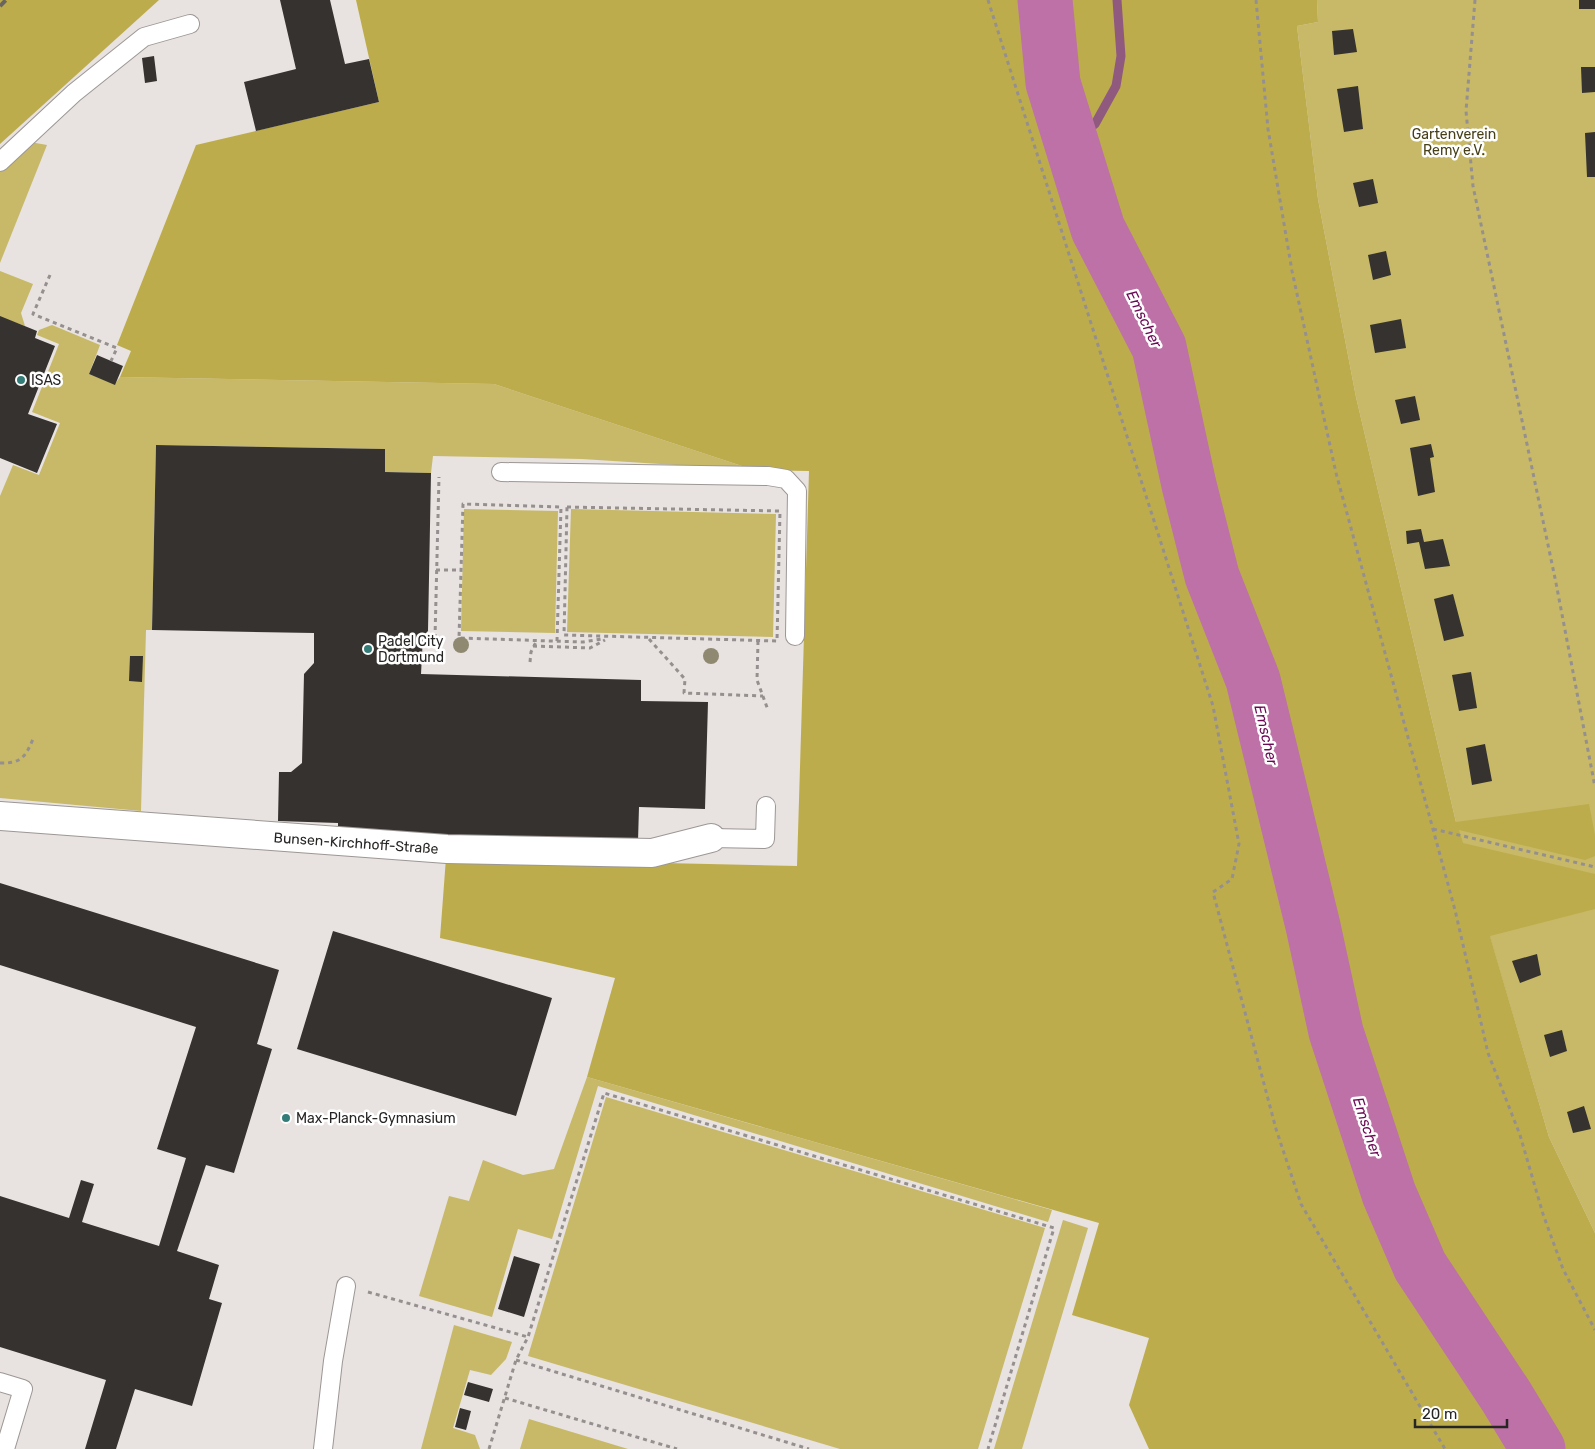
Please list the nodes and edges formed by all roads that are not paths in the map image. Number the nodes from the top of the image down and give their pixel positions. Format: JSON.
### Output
{"nodes":[{"id":1,"x":190,"y":24,"type":"dead end"},
{"id":2,"x":0,"y":162,"type":"edge"},
{"id":3,"x":501,"y":472,"type":"dead end"},
{"id":4,"x":795,"y":636,"type":"dead end"},
{"id":5,"x":766,"y":806,"type":"dead end"},
{"id":6,"x":0,"y":816,"type":"edge"},
{"id":7,"x":711,"y":838,"type":"joint"},
{"id":8,"x":346,"y":1286,"type":"road end"},
{"id":9,"x":0,"y":1382,"type":"edge"},
{"id":10,"x":5,"y":1449,"type":"edge"},
{"id":11,"x":323,"y":1449,"type":"edge"}],
"edges":[{"from":1,"to":2,"type":"lane"},
{"from":3,"to":4,"type":"lane"},
{"from":5,"to":7,"type":"lane"},
{"from":6,"to":7,"type":"street","name":"Bunsen-Kirchhoff-Straße"},
{"from":8,"to":11,"type":"lane"},
{"from":9,"to":10,"type":"lane"}]}
